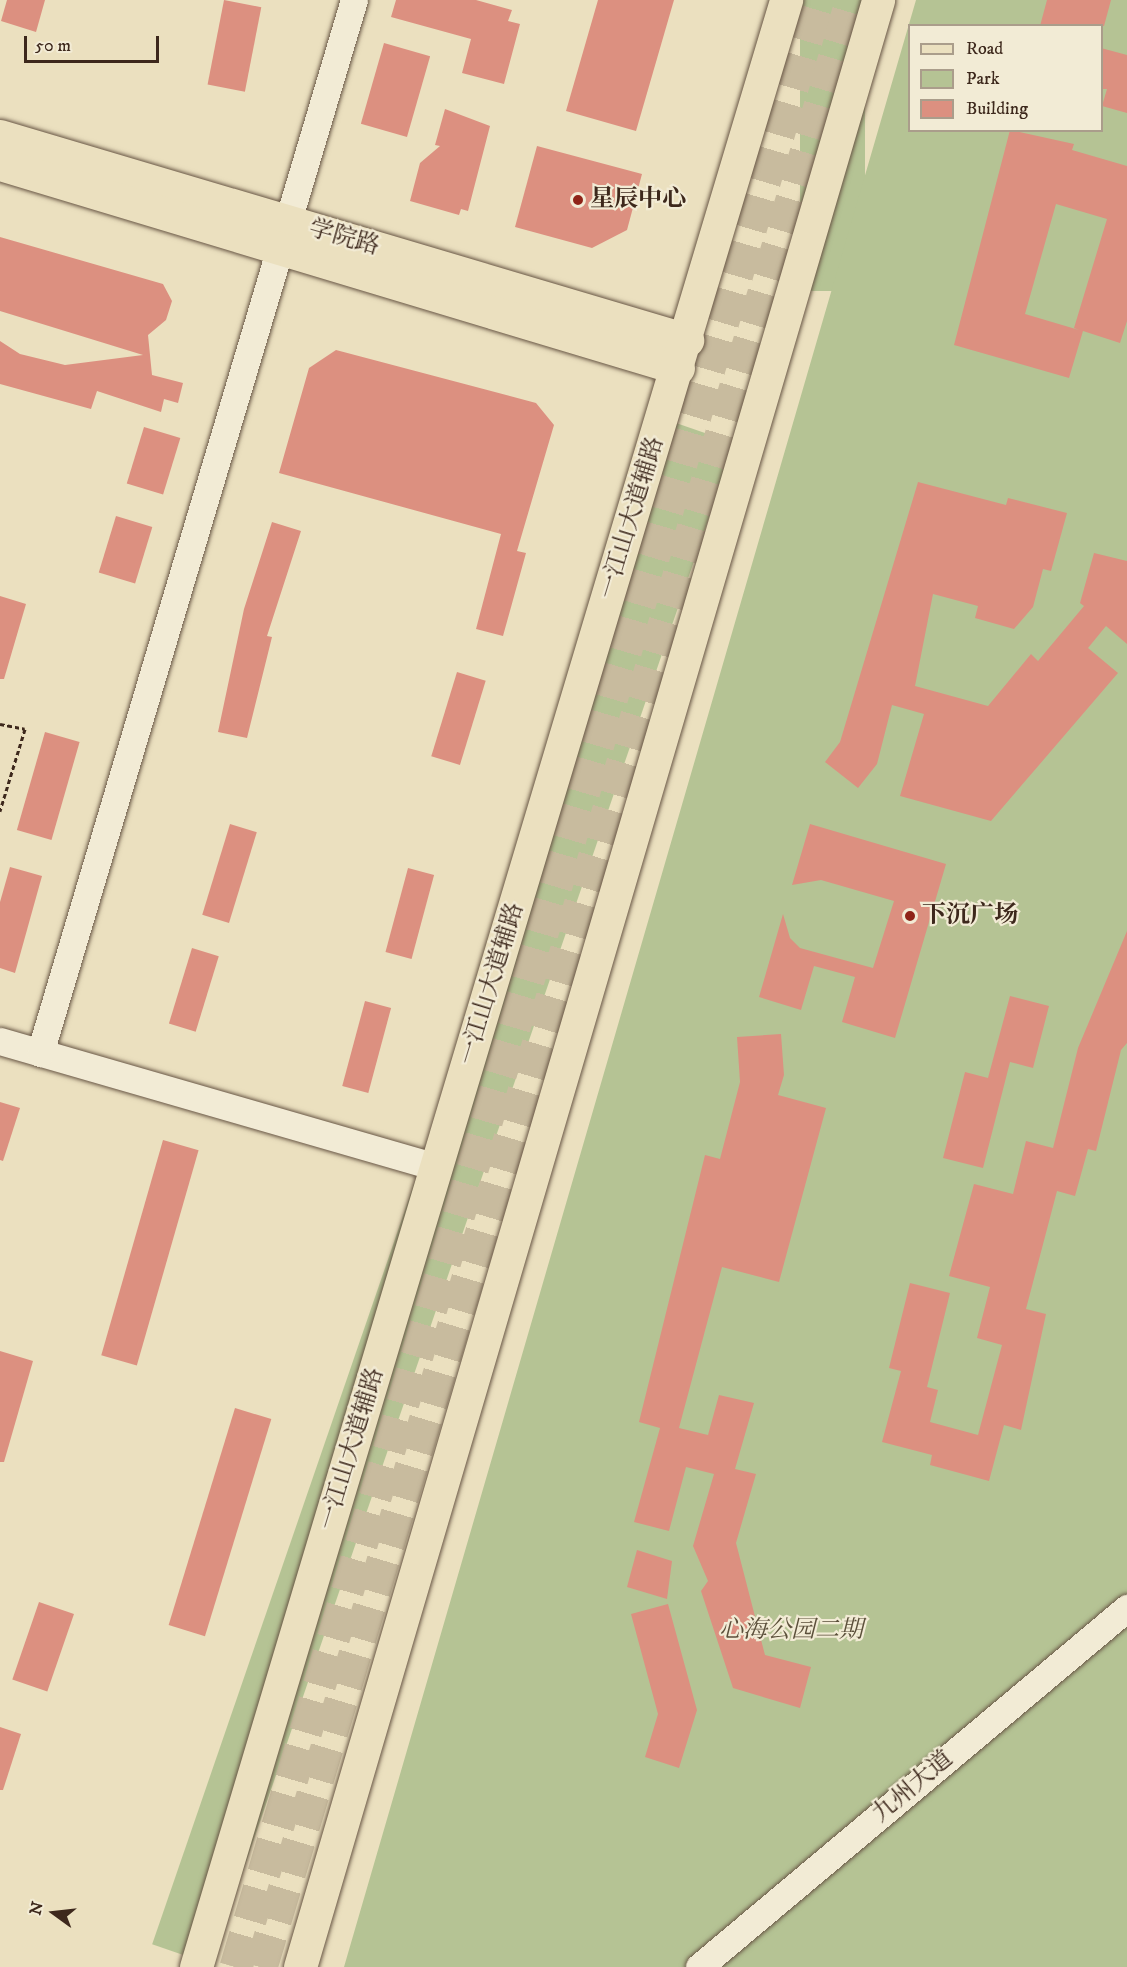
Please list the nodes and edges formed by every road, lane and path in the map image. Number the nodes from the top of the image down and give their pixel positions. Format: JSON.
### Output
{"nodes":[{"id":1,"x":354,"y":0,"type":"edge"},
{"id":2,"x":786,"y":0,"type":"edge"},
{"id":3,"x":878,"y":0,"type":"edge"},
{"id":4,"x":0,"y":136,"type":"edge"},
{"id":5,"x":0,"y":164,"type":"edge"},
{"id":6,"x":285,"y":234,"type":"junction"},
{"id":7,"x":683,"y":354,"type":"junction"},
{"id":8,"x":0,"y":724,"type":"edge"},
{"id":9,"x":0,"y":811,"type":"edge"},
{"id":10,"x":0,"y":1041,"type":"edge"},
{"id":11,"x":40,"y":1053,"type":"junction"},
{"id":12,"x":437,"y":1167,"type":"junction"},
{"id":13,"x":1127,"y":1608,"type":"edge"},
{"id":14,"x":222,"y":1878,"type":"junction"},
{"id":15,"x":189,"y":1967,"type":"edge"},
{"id":16,"x":196,"y":1967,"type":"edge"},
{"id":17,"x":300,"y":1967,"type":"edge"},
{"id":18,"x":699,"y":1967,"type":"edge"}],
"edges":[{"from":1,"to":6,"type":"street"},
{"from":2,"to":7,"type":"main road","name":"一江山大道辅路"},
{"from":3,"to":17,"type":"main road"},
{"from":4,"to":6,"type":"main road","name":"学院路"},
{"from":5,"to":6,"type":"main road","name":"学院路"},
{"from":6,"to":7,"type":"main road","name":"学院路"},
{"from":6,"to":11,"type":"street"},
{"from":7,"to":12,"type":"main road","name":"一江山大道辅路"},
{"from":8,"to":9,"type":"path"},
{"from":10,"to":11,"type":"street"},
{"from":11,"to":12,"type":"street"},
{"from":12,"to":14,"type":"main road","name":"一江山大道辅路"},
{"from":13,"to":18,"type":"street","name":"九州大道"},
{"from":14,"to":15,"type":"main road"},
{"from":14,"to":16,"type":"main road","name":"一江山大道辅路"}]}
